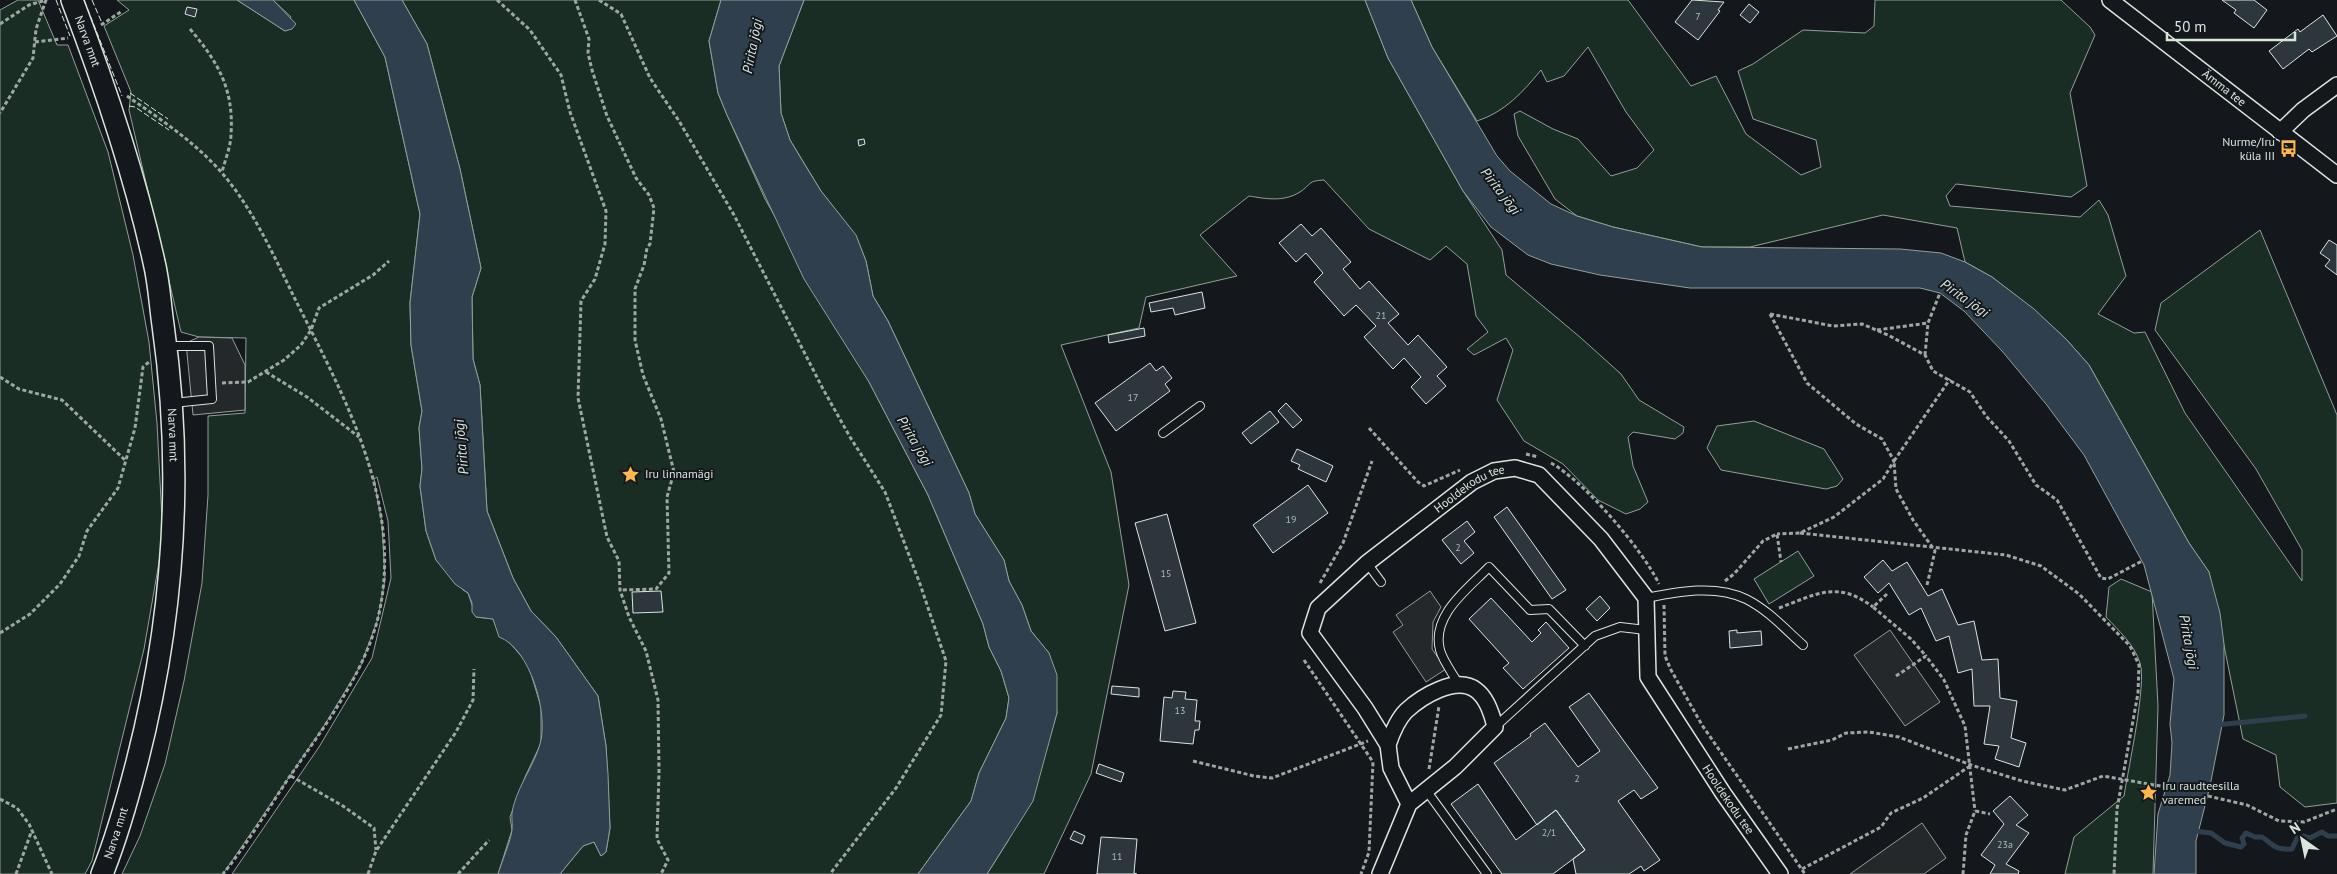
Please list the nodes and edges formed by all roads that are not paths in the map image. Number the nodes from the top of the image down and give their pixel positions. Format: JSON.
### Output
{"nodes":[{"id":1,"x":72,"y":0,"type":"edge"},
{"id":2,"x":2110,"y":0,"type":"edge"},
{"id":3,"x":2337,"y":85,"type":"edge"},
{"id":4,"x":2280,"y":132,"type":"junction"},
{"id":5,"x":2337,"y":175,"type":"edge"},
{"id":6,"x":166,"y":346,"type":"junction"},
{"id":7,"x":173,"y":403,"type":"junction"},
{"id":8,"x":1200,"y":406,"type":"dead end"},
{"id":9,"x":1163,"y":433,"type":"dead end"},
{"id":10,"x":1367,"y":563,"type":"junction"},
{"id":11,"x":1381,"y":582,"type":"dead end"},
{"id":12,"x":1646,"y":598,"type":"junction"},
{"id":13,"x":1646,"y":630,"type":"junction"},
{"id":14,"x":1803,"y":645,"type":"dead end"},
{"id":15,"x":1585,"y":646,"type":"junction"},
{"id":16,"x":1459,"y":685,"type":"junction"},
{"id":17,"x":1495,"y":727,"type":"junction"},
{"id":18,"x":1388,"y":745,"type":"junction"},
{"id":19,"x":1426,"y":790,"type":"junction"},
{"id":20,"x":1409,"y":804,"type":"junction"},
{"id":21,"x":102,"y":874,"type":"edge"},
{"id":22,"x":1380,"y":874,"type":"edge"},
{"id":23,"x":1486,"y":874,"type":"edge"},
{"id":24,"x":1780,"y":874,"type":"edge"}],
"edges":[{"from":1,"to":6,"type":"main road","name":"Narva mnt"},
{"from":2,"to":4,"type":"street","name":"Ämma tee"},
{"from":3,"to":4,"type":"street"},
{"from":4,"to":5,"type":"street","name":"Ämma tee"},
{"from":6,"to":7,"type":"main road","name":"Narva mnt"},
{"from":6,"to":7,"type":"lane"},
{"from":7,"to":21,"type":"main road","name":"Narva mnt"},
{"from":8,"to":9,"type":"lane"},
{"from":10,"to":11,"type":"lane"},
{"from":10,"to":12,"type":"street","name":"Hooldekodu tee"},
{"from":10,"to":18,"type":"street","name":"Hooldekodu tee"},
{"from":12,"to":13,"type":"street","name":"Hooldekodu tee"},
{"from":12,"to":14,"type":"lane"},
{"from":13,"to":15,"type":"lane"},
{"from":13,"to":24,"type":"street","name":"Hooldekodu tee"},
{"from":15,"to":16,"type":"lane"},
{"from":15,"to":17,"type":"lane"},
{"from":16,"to":17,"type":"street"},
{"from":16,"to":18,"type":"street"},
{"from":17,"to":19,"type":"street"},
{"from":18,"to":20,"type":"street","name":"Hooldekodu tee"},
{"from":19,"to":20,"type":"street"},
{"from":19,"to":23,"type":"lane"},
{"from":20,"to":22,"type":"street"}]}
